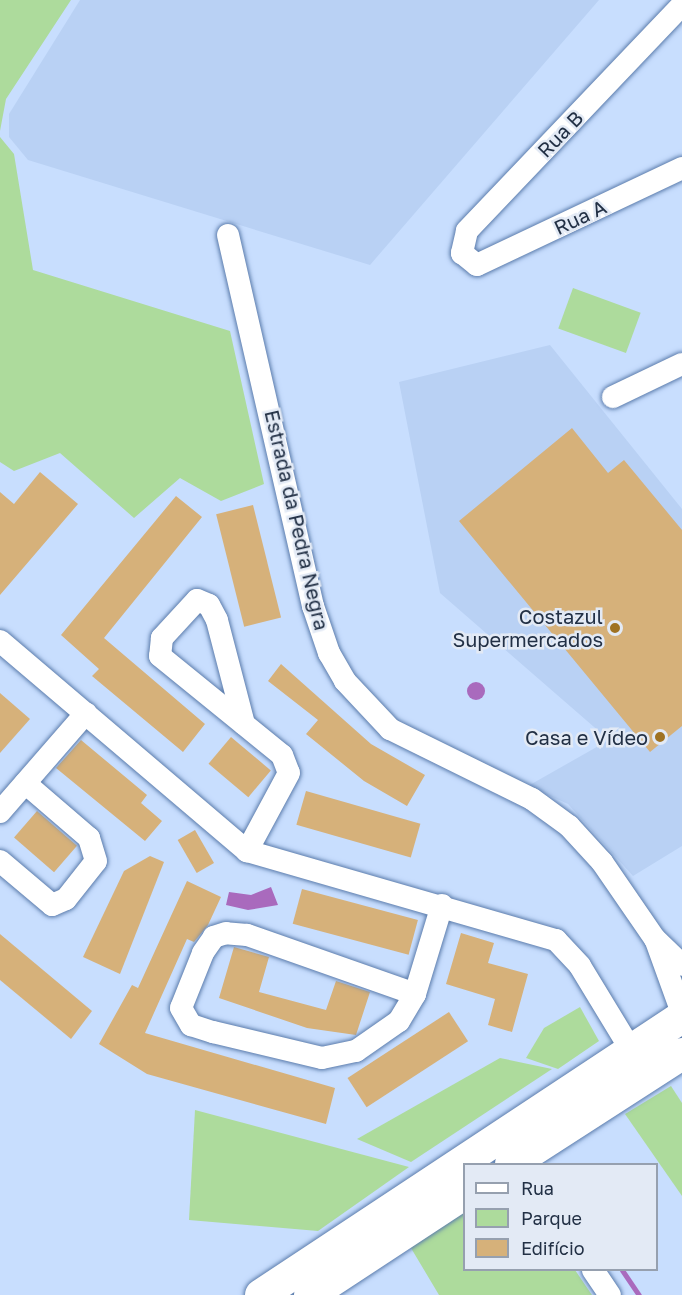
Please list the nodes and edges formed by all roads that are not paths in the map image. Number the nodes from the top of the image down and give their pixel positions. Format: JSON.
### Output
{"nodes":[{"id":1,"x":682,"y":5,"type":"edge"},
{"id":2,"x":682,"y":168,"type":"edge"},
{"id":3,"x":228,"y":235,"type":"dead end"},
{"id":4,"x":477,"y":265,"type":"joint"},
{"id":5,"x":682,"y":364,"type":"edge"},
{"id":6,"x":613,"y":397,"type":"dead end"},
{"id":7,"x":0,"y":641,"type":"edge"},
{"id":8,"x":86,"y":713,"type":"junction"},
{"id":9,"x":244,"y":724,"type":"junction"},
{"id":10,"x":26,"y":783,"type":"junction"},
{"id":11,"x":0,"y":812,"type":"edge"},
{"id":12,"x":247,"y":851,"type":"junction"},
{"id":13,"x":0,"y":861,"type":"edge"},
{"id":14,"x":442,"y":905,"type":"junction"},
{"id":15,"x":655,"y":939,"type":"junction"},
{"id":16,"x":682,"y":965,"type":"edge"},
{"id":17,"x":415,"y":994,"type":"junction"},
{"id":18,"x":682,"y":1015,"type":"edge"},
{"id":19,"x":631,"y":1050,"type":"junction"},
{"id":20,"x":682,"y":1054,"type":"edge"},
{"id":21,"x":519,"y":1162,"type":"edge"},
{"id":22,"x":463,"y":1195,"type":"edge"},
{"id":23,"x":594,"y":1271,"type":"edge"},
{"id":24,"x":261,"y":1295,"type":"edge"},
{"id":25,"x":310,"y":1295,"type":"edge"},
{"id":26,"x":610,"y":1295,"type":"edge"}],
"edges":[{"from":1,"to":4,"type":"street","name":"Rua B"},
{"from":2,"to":4,"type":"street","name":"Rua A"},
{"from":3,"to":15,"type":"street","name":"Estrada da Pedra Negra"},
{"from":5,"to":6,"type":"street"},
{"from":7,"to":8,"type":"street"},
{"from":8,"to":10,"type":"street"},
{"from":8,"to":12,"type":"street"},
{"from":9,"to":9,"type":"street"},
{"from":9,"to":12,"type":"street"},
{"from":10,"to":11,"type":"street"},
{"from":10,"to":13,"type":"street"},
{"from":12,"to":14,"type":"street"},
{"from":14,"to":17,"type":"street"},
{"from":14,"to":19,"type":"street"},
{"from":15,"to":16,"type":"street","name":"Estrada da Pedra Negra"},
{"from":15,"to":18,"type":"street","name":"Estrada da Pedra Negra"},
{"from":17,"to":17,"type":"street"},
{"from":18,"to":19,"type":"main road"},
{"from":19,"to":24,"type":"main road"},
{"from":20,"to":21,"type":"main road"},
{"from":22,"to":25,"type":"main road"},
{"from":23,"to":26,"type":"street"}]}
